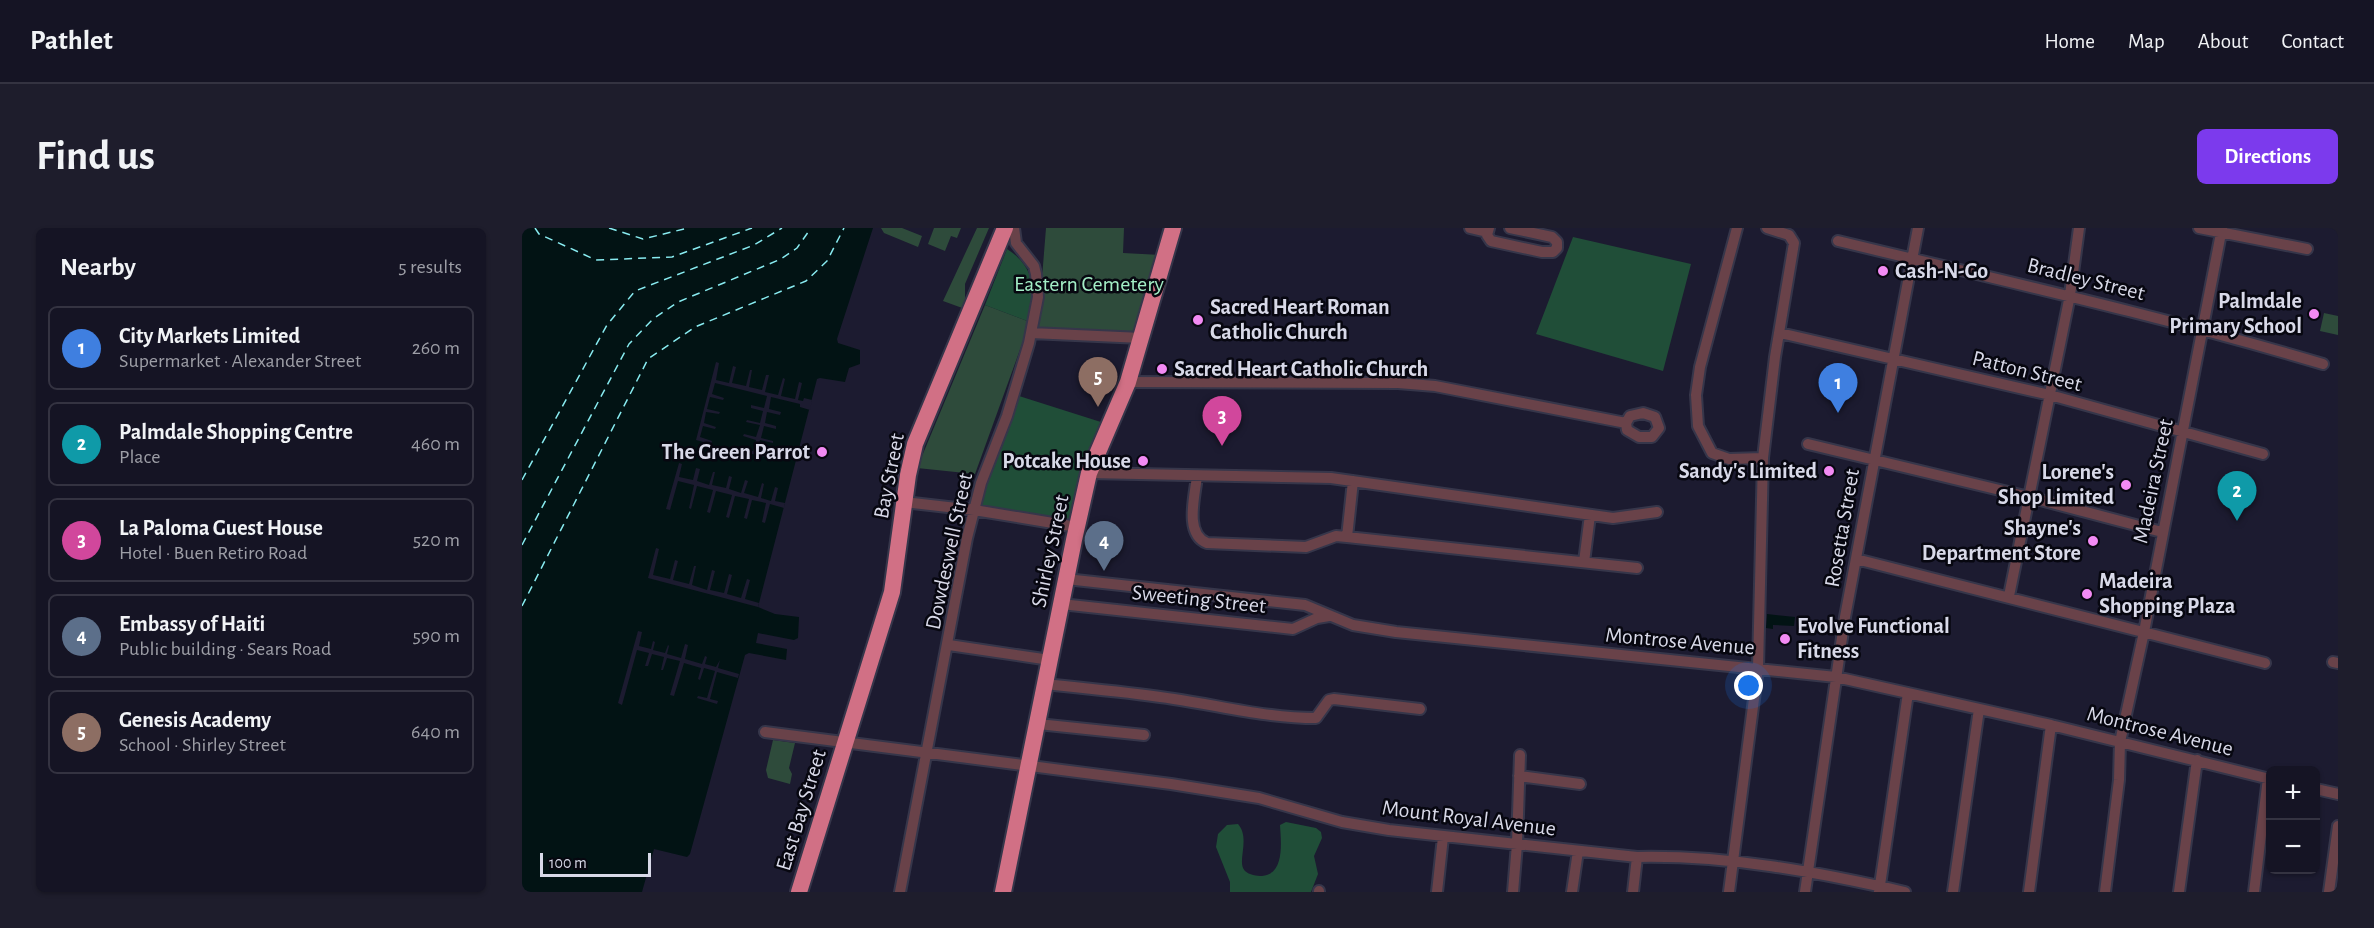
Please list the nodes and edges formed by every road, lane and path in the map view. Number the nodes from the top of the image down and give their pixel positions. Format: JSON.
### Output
{"nodes":[{"id":1,"x":994,"y":228,"type":"edge"},
{"id":2,"x":1005,"y":228,"type":"edge"},
{"id":3,"x":1014,"y":228,"type":"edge"},
{"id":4,"x":1173,"y":228,"type":"edge"},
{"id":5,"x":1470,"y":228,"type":"edge"},
{"id":6,"x":1737,"y":228,"type":"edge"},
{"id":7,"x":1767,"y":228,"type":"edge"},
{"id":8,"x":1918,"y":228,"type":"edge"},
{"id":9,"x":2079,"y":228,"type":"edge"},
{"id":10,"x":2199,"y":228,"type":"edge"},
{"id":11,"x":1517,"y":229,"type":"edge"},
{"id":12,"x":1488,"y":230,"type":"edge"},
{"id":13,"x":2221,"y":231,"type":"edge"},
{"id":14,"x":1838,"y":242,"type":"dead end"},
{"id":15,"x":2307,"y":249,"type":"dead end"},
{"id":16,"x":1912,"y":259,"type":"junction"},
{"id":17,"x":2070,"y":295,"type":"junction"},
{"id":18,"x":974,"y":304,"type":"junction"},
{"id":19,"x":2203,"y":329,"type":"junction"},
{"id":20,"x":1031,"y":333,"type":"junction"},
{"id":21,"x":1780,"y":333,"type":"junction"},
{"id":22,"x":1142,"y":338,"type":"junction"},
{"id":23,"x":1893,"y":359,"type":"junction"},
{"id":24,"x":2323,"y":364,"type":"dead end"},
{"id":25,"x":1128,"y":382,"type":"junction"},
{"id":26,"x":2050,"y":395,"type":"junction"},
{"id":27,"x":1626,"y":423,"type":"dead end"},
{"id":28,"x":2183,"y":433,"type":"junction"},
{"id":29,"x":1808,"y":444,"type":"dead end"},
{"id":30,"x":2263,"y":454,"type":"dead end"},
{"id":31,"x":1763,"y":458,"type":"junction"},
{"id":32,"x":1874,"y":458,"type":"junction"},
{"id":33,"x":1089,"y":473,"type":"junction"},
{"id":34,"x":1197,"y":476,"type":"junction"},
{"id":35,"x":1353,"y":481,"type":"junction"},
{"id":36,"x":2029,"y":496,"type":"junction"},
{"id":37,"x":904,"y":502,"type":"junction"},
{"id":38,"x":974,"y":510,"type":"junction"},
{"id":39,"x":1657,"y":512,"type":"dead end"},
{"id":40,"x":1590,"y":515,"type":"junction"},
{"id":41,"x":1077,"y":527,"type":"junction"},
{"id":42,"x":2162,"y":532,"type":"junction"},
{"id":43,"x":1347,"y":537,"type":"junction"},
{"id":44,"x":1856,"y":559,"type":"junction"},
{"id":45,"x":1584,"y":562,"type":"junction"},
{"id":46,"x":1637,"y":568,"type":"dead end"},
{"id":47,"x":1066,"y":579,"type":"junction"},
{"id":48,"x":2008,"y":596,"type":"junction"},
{"id":49,"x":1061,"y":604,"type":"junction"},
{"id":50,"x":1329,"y":616,"type":"junction"},
{"id":51,"x":2144,"y":632,"type":"junction"},
{"id":52,"x":949,"y":645,"type":"junction"},
{"id":53,"x":1050,"y":660,"type":"junction"},
{"id":54,"x":2265,"y":663,"type":"dead end"},
{"id":55,"x":1758,"y":668,"type":"junction"},
{"id":56,"x":1836,"y":677,"type":"junction"},
{"id":57,"x":1046,"y":684,"type":"junction"},
{"id":58,"x":1908,"y":693,"type":"junction"},
{"id":59,"x":1420,"y":709,"type":"dead end"},
{"id":60,"x":1978,"y":709,"type":"junction"},
{"id":61,"x":1038,"y":724,"type":"junction"},
{"id":62,"x":2052,"y":725,"type":"junction"},
{"id":63,"x":765,"y":732,"type":"dead end"},
{"id":64,"x":1143,"y":735,"type":"dead end"},
{"id":65,"x":846,"y":741,"type":"junction"},
{"id":66,"x":2120,"y":742,"type":"junction"},
{"id":67,"x":928,"y":753,"type":"junction"},
{"id":68,"x":1520,"y":755,"type":"dead end"},
{"id":69,"x":2197,"y":760,"type":"junction"},
{"id":70,"x":1030,"y":765,"type":"junction"},
{"id":71,"x":1519,"y":776,"type":"junction"},
{"id":72,"x":2266,"y":778,"type":"edge"},
{"id":73,"x":1580,"y":784,"type":"dead end"},
{"id":74,"x":2320,"y":790,"type":"edge"},
{"id":75,"x":2338,"y":794,"type":"edge"},
{"id":76,"x":2266,"y":807,"type":"edge"},
{"id":77,"x":2338,"y":826,"type":"edge"},
{"id":78,"x":1443,"y":837,"type":"junction"},
{"id":79,"x":1517,"y":844,"type":"junction"},
{"id":80,"x":1578,"y":851,"type":"junction"},
{"id":81,"x":1637,"y":857,"type":"junction"},
{"id":82,"x":1733,"y":862,"type":"junction"},
{"id":83,"x":1808,"y":873,"type":"junction"},
{"id":84,"x":1880,"y":889,"type":"edge"},
{"id":85,"x":799,"y":892,"type":"edge"},
{"id":86,"x":900,"y":892,"type":"edge"},
{"id":87,"x":1003,"y":892,"type":"edge"},
{"id":88,"x":1437,"y":892,"type":"edge"},
{"id":89,"x":1512,"y":892,"type":"edge"},
{"id":90,"x":1572,"y":892,"type":"edge"},
{"id":91,"x":1633,"y":892,"type":"edge"},
{"id":92,"x":1729,"y":892,"type":"edge"},
{"id":93,"x":1805,"y":892,"type":"edge"},
{"id":94,"x":1905,"y":892,"type":"edge"},
{"id":95,"x":1953,"y":892,"type":"edge"},
{"id":96,"x":2029,"y":892,"type":"edge"},
{"id":97,"x":2105,"y":892,"type":"edge"},
{"id":98,"x":2179,"y":892,"type":"edge"},
{"id":99,"x":2254,"y":892,"type":"edge"},
{"id":100,"x":2330,"y":892,"type":"edge"}],
"edges":[{"from":1,"to":18,"type":"highway"},
{"from":2,"to":18,"type":"highway","name":"Bay Street"},
{"from":3,"to":20,"type":"street","name":"Dowdeswell Street"},
{"from":4,"to":22,"type":"highway","name":"Shirley Street"},
{"from":5,"to":12,"type":"street"},
{"from":6,"to":31,"type":"street"},
{"from":7,"to":21,"type":"street"},
{"from":8,"to":16,"type":"street","name":"Rosetta Street"},
{"from":9,"to":17,"type":"street"},
{"from":10,"to":13,"type":"street"},
{"from":11,"to":12,"type":"street"},
{"from":13,"to":15,"type":"street"},
{"from":13,"to":19,"type":"street","name":"Madeira Street"},
{"from":14,"to":16,"type":"street","name":"Bradley Street"},
{"from":16,"to":17,"type":"street","name":"Bradley Street"},
{"from":16,"to":23,"type":"street","name":"Rosetta Street"},
{"from":17,"to":19,"type":"street","name":"Bradley Street"},
{"from":17,"to":26,"type":"street"},
{"from":18,"to":37,"type":"highway","name":"Bay Street"},
{"from":19,"to":24,"type":"street","name":"Bradley Street"},
{"from":19,"to":28,"type":"street","name":"Madeira Street"},
{"from":20,"to":22,"type":"street"},
{"from":20,"to":38,"type":"street","name":"Dowdeswell Street"},
{"from":21,"to":23,"type":"street","name":"Patton Street"},
{"from":21,"to":31,"type":"street"},
{"from":22,"to":25,"type":"highway","name":"Shirley Street"},
{"from":23,"to":26,"type":"street","name":"Patton Street"},
{"from":23,"to":32,"type":"street","name":"Rosetta Street"},
{"from":25,"to":27,"type":"street"},
{"from":25,"to":33,"type":"highway","name":"Shirley Street"},
{"from":26,"to":28,"type":"street","name":"Patton Street"},
{"from":26,"to":36,"type":"street"},
{"from":28,"to":30,"type":"street","name":"Patton Street"},
{"from":28,"to":42,"type":"street","name":"Madeira Street"},
{"from":29,"to":32,"type":"street"},
{"from":31,"to":55,"type":"street"},
{"from":32,"to":36,"type":"street"},
{"from":32,"to":44,"type":"street","name":"Rosetta Street"},
{"from":33,"to":34,"type":"street"},
{"from":33,"to":41,"type":"highway","name":"Shirley Street"},
{"from":34,"to":35,"type":"street"},
{"from":34,"to":43,"type":"street"},
{"from":35,"to":40,"type":"street"},
{"from":35,"to":43,"type":"street"},
{"from":36,"to":42,"type":"street"},
{"from":36,"to":48,"type":"street"},
{"from":37,"to":38,"type":"street"},
{"from":37,"to":65,"type":"highway","name":"Bay Street"},
{"from":38,"to":41,"type":"street"},
{"from":38,"to":52,"type":"street","name":"Dowdeswell Street"},
{"from":39,"to":40,"type":"street"},
{"from":40,"to":45,"type":"street"},
{"from":41,"to":47,"type":"highway","name":"Shirley Street"},
{"from":42,"to":51,"type":"street","name":"Madeira Street"},
{"from":43,"to":45,"type":"street"},
{"from":44,"to":48,"type":"street"},
{"from":44,"to":56,"type":"street","name":"Rosetta Street"},
{"from":45,"to":46,"type":"street"},
{"from":47,"to":49,"type":"highway","name":"Shirley Street"},
{"from":47,"to":50,"type":"street","name":"Montrose Avenue"},
{"from":48,"to":51,"type":"street"},
{"from":49,"to":50,"type":"street","name":"Sweeting Street"},
{"from":49,"to":53,"type":"highway","name":"Shirley Street"},
{"from":50,"to":55,"type":"street","name":"Montrose Avenue"},
{"from":51,"to":54,"type":"street"},
{"from":51,"to":66,"type":"street","name":"Madeira Street"},
{"from":52,"to":53,"type":"street"},
{"from":52,"to":67,"type":"street","name":"Dowdeswell Street"},
{"from":53,"to":57,"type":"highway","name":"Shirley Street"},
{"from":55,"to":56,"type":"street","name":"Montrose Avenue"},
{"from":55,"to":82,"type":"street"},
{"from":56,"to":58,"type":"street","name":"Montrose Avenue"},
{"from":56,"to":83,"type":"street","name":"Rosetta Street"},
{"from":57,"to":59,"type":"street"},
{"from":57,"to":61,"type":"highway","name":"Shirley Street"},
{"from":58,"to":60,"type":"street","name":"Montrose Avenue"},
{"from":58,"to":84,"type":"street"},
{"from":60,"to":62,"type":"street","name":"Montrose Avenue"},
{"from":60,"to":95,"type":"street"},
{"from":61,"to":64,"type":"street"},
{"from":61,"to":70,"type":"highway","name":"Shirley Street"},
{"from":62,"to":66,"type":"street","name":"Montrose Avenue"},
{"from":62,"to":96,"type":"street"},
{"from":63,"to":65,"type":"street","name":"Mount Royal Avenue"},
{"from":65,"to":67,"type":"street","name":"Mount Royal Avenue"},
{"from":65,"to":85,"type":"highway","name":"East Bay Street"},
{"from":66,"to":69,"type":"street","name":"Montrose Avenue"},
{"from":66,"to":97,"type":"street","name":"Madeira Street"},
{"from":67,"to":70,"type":"street","name":"Mount Royal Avenue"},
{"from":67,"to":86,"type":"street","name":"Dowdeswell Street"},
{"from":68,"to":71,"type":"street"},
{"from":69,"to":72,"type":"street","name":"Montrose Avenue"},
{"from":69,"to":98,"type":"street"},
{"from":70,"to":78,"type":"street","name":"Mount Royal Avenue"},
{"from":70,"to":87,"type":"highway","name":"Shirley Street"},
{"from":71,"to":73,"type":"street"},
{"from":71,"to":79,"type":"street"},
{"from":74,"to":75,"type":"street"},
{"from":76,"to":99,"type":"street"},
{"from":77,"to":100,"type":"street"},
{"from":78,"to":79,"type":"street","name":"Mount Royal Avenue"},
{"from":78,"to":88,"type":"street"},
{"from":79,"to":80,"type":"street","name":"Mount Royal Avenue"},
{"from":79,"to":89,"type":"street"},
{"from":80,"to":81,"type":"street","name":"Mount Royal Avenue"},
{"from":80,"to":90,"type":"street"},
{"from":81,"to":82,"type":"street","name":"Mount Royal Avenue"},
{"from":81,"to":91,"type":"street"},
{"from":82,"to":83,"type":"street","name":"Mount Royal Avenue"},
{"from":82,"to":92,"type":"street"},
{"from":83,"to":84,"type":"street","name":"Mount Royal Avenue"},
{"from":83,"to":93,"type":"street","name":"Rosetta Street"},
{"from":84,"to":94,"type":"street","name":"Mount Royal Avenue"}]}
